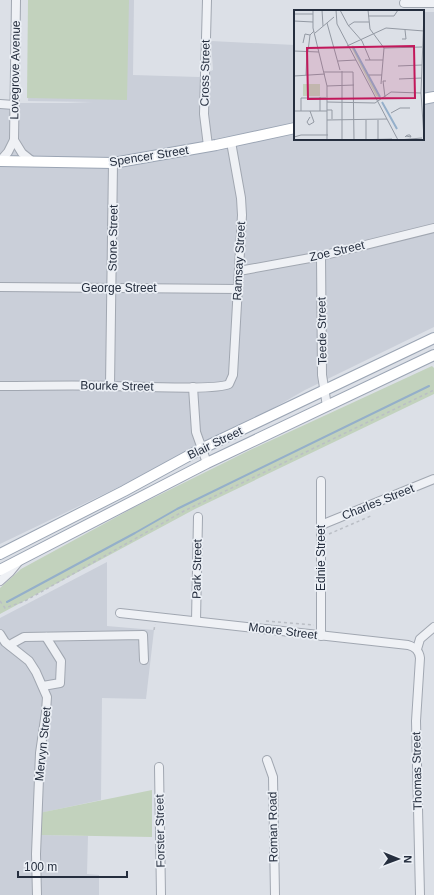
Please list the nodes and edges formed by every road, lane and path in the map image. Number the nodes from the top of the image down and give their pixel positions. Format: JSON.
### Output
{"nodes":[{"id":1,"x":16,"y":0,"type":"edge"},
{"id":2,"x":207,"y":0,"type":"edge"},
{"id":3,"x":434,"y":4,"type":"edge"},
{"id":4,"x":404,"y":5,"type":"edge"},
{"id":5,"x":434,"y":97,"type":"edge"},
{"id":6,"x":424,"y":99,"type":"edge"},
{"id":7,"x":0,"y":104,"type":"edge"},
{"id":8,"x":14,"y":104,"type":"junction"},
{"id":9,"x":294,"y":128,"type":"edge"},
{"id":10,"x":14,"y":140,"type":"junction"},
{"id":11,"x":230,"y":142,"type":"junction"},
{"id":12,"x":208,"y":146,"type":"junction"},
{"id":13,"x":0,"y":161,"type":"edge"},
{"id":14,"x":32,"y":161,"type":"junction"},
{"id":15,"x":113,"y":163,"type":"junction"},
{"id":16,"x":434,"y":228,"type":"edge"},
{"id":17,"x":321,"y":256,"type":"junction"},
{"id":18,"x":239,"y":271,"type":"junction"},
{"id":19,"x":0,"y":287,"type":"edge"},
{"id":20,"x":112,"y":288,"type":"junction"},
{"id":21,"x":238,"y":289,"type":"junction"},
{"id":22,"x":434,"y":338,"type":"edge"},
{"id":23,"x":434,"y":355,"type":"edge"},
{"id":24,"x":422,"y":361,"type":"junction"},
{"id":25,"x":434,"y":363,"type":"edge"},
{"id":26,"x":232,"y":381,"type":"joint"},
{"id":27,"x":0,"y":386,"type":"edge"},
{"id":28,"x":110,"y":386,"type":"junction"},
{"id":29,"x":193,"y":387,"type":"junction"},
{"id":30,"x":434,"y":390,"type":"edge"},
{"id":31,"x":325,"y":391,"type":"junction"},
{"id":32,"x":327,"y":406,"type":"junction"},
{"id":33,"x":201,"y":449,"type":"junction"},
{"id":34,"x":207,"y":463,"type":"junction"},
{"id":35,"x":434,"y":479,"type":"edge"},
{"id":36,"x":321,"y":481,"type":"dead end"},
{"id":37,"x":373,"y":515,"type":"dead end"},
{"id":38,"x":198,"y":517,"type":"dead end"},
{"id":39,"x":321,"y":525,"type":"junction"},
{"id":40,"x":321,"y":537,"type":"junction"},
{"id":41,"x":0,"y":554,"type":"edge"},
{"id":42,"x":19,"y":560,"type":"junction"},
{"id":43,"x":0,"y":570,"type":"edge"},
{"id":44,"x":0,"y":581,"type":"edge"},
{"id":45,"x":0,"y":601,"type":"edge"},
{"id":46,"x":120,"y":613,"type":"dead end"},
{"id":47,"x":196,"y":621,"type":"junction"},
{"id":48,"x":434,"y":627,"type":"edge"},
{"id":49,"x":0,"y":634,"type":"edge"},
{"id":50,"x":320,"y":636,"type":"junction"},
{"id":51,"x":46,"y":637,"type":"junction"},
{"id":52,"x":10,"y":646,"type":"junction"},
{"id":53,"x":416,"y":649,"type":"junction"},
{"id":54,"x":144,"y":660,"type":"dead end"},
{"id":55,"x":43,"y":686,"type":"junction"},
{"id":56,"x":267,"y":760,"type":"dead end"},
{"id":57,"x":159,"y":767,"type":"dead end"},
{"id":58,"x":37,"y":895,"type":"edge"},
{"id":59,"x":161,"y":895,"type":"edge"},
{"id":60,"x":274,"y":895,"type":"edge"},
{"id":61,"x":420,"y":895,"type":"edge"}],
"edges":[{"from":1,"to":8,"type":"street","name":"Lovegrove Avenue"},
{"from":2,"to":12,"type":"street","name":"Cross Street"},
{"from":3,"to":4,"type":"street"},
{"from":5,"to":6,"type":"main road"},
{"from":7,"to":8,"type":"street"},
{"from":8,"to":10,"type":"street","name":"Lovegrove Avenue"},
{"from":9,"to":11,"type":"main road","name":"Spencer Street"},
{"from":10,"to":13,"type":"street"},
{"from":10,"to":14,"type":"street"},
{"from":11,"to":12,"type":"main road","name":"Spencer Street"},
{"from":11,"to":18,"type":"street","name":"Ramsay Street"},
{"from":12,"to":15,"type":"main road","name":"Spencer Street"},
{"from":13,"to":14,"type":"main road","name":"Spencer Street"},
{"from":14,"to":15,"type":"main road","name":"Spencer Street"},
{"from":15,"to":20,"type":"street","name":"Stone Street"},
{"from":16,"to":17,"type":"street","name":"Zoe Street"},
{"from":17,"to":18,"type":"street","name":"Zoe Street"},
{"from":17,"to":31,"type":"street","name":"Teede Street"},
{"from":18,"to":21,"type":"street","name":"Ramsay Street"},
{"from":19,"to":20,"type":"street","name":"George Street"},
{"from":20,"to":21,"type":"street","name":"George Street"},
{"from":20,"to":28,"type":"street","name":"Stone Street"},
{"from":21,"to":26,"type":"street","name":"Ramsay Street"},
{"from":22,"to":31,"type":"main road","name":"Blair Street"},
{"from":23,"to":24,"type":"main road","name":"Blair Street"},
{"from":24,"to":25,"type":"street"},
{"from":24,"to":32,"type":"main road","name":"Blair Street"},
{"from":26,"to":29,"type":"street","name":"Bourke Street"},
{"from":27,"to":28,"type":"street","name":"Bourke Street"},
{"from":28,"to":29,"type":"street","name":"Bourke Street"},
{"from":29,"to":33,"type":"street"},
{"from":30,"to":45,"type":"path"},
{"from":31,"to":32,"type":"street","name":"Teede Street"},
{"from":31,"to":33,"type":"main road","name":"Blair Street"},
{"from":32,"to":34,"type":"main road","name":"Blair Street"},
{"from":33,"to":34,"type":"street"},
{"from":33,"to":41,"type":"main road","name":"Blair Street"},
{"from":34,"to":42,"type":"main road","name":"Blair Street"},
{"from":35,"to":39,"type":"street","name":"Charles Street"},
{"from":36,"to":39,"type":"street","name":"Ednie Street"},
{"from":37,"to":40,"type":"path"},
{"from":38,"to":47,"type":"street","name":"Park Street"},
{"from":39,"to":40,"type":"street","name":"Ednie Street"},
{"from":40,"to":50,"type":"street","name":"Ednie Street"},
{"from":42,"to":43,"type":"main road","name":"Blair Street"},
{"from":42,"to":44,"type":"street"},
{"from":46,"to":47,"type":"street","name":"Moore Street"},
{"from":47,"to":50,"type":"street","name":"Moore Street"},
{"from":48,"to":53,"type":"street"},
{"from":49,"to":52,"type":"street","name":"Mervyn Street"},
{"from":50,"to":53,"type":"street","name":"Moore Street"},
{"from":51,"to":52,"type":"street"},
{"from":51,"to":54,"type":"street"},
{"from":51,"to":55,"type":"street"},
{"from":52,"to":55,"type":"street","name":"Mervyn Street"},
{"from":53,"to":61,"type":"street","name":"Thomas Street"},
{"from":55,"to":58,"type":"street","name":"Mervyn Street"},
{"from":56,"to":60,"type":"street","name":"Roman Road"},
{"from":57,"to":59,"type":"street","name":"Forster Street"}]}
